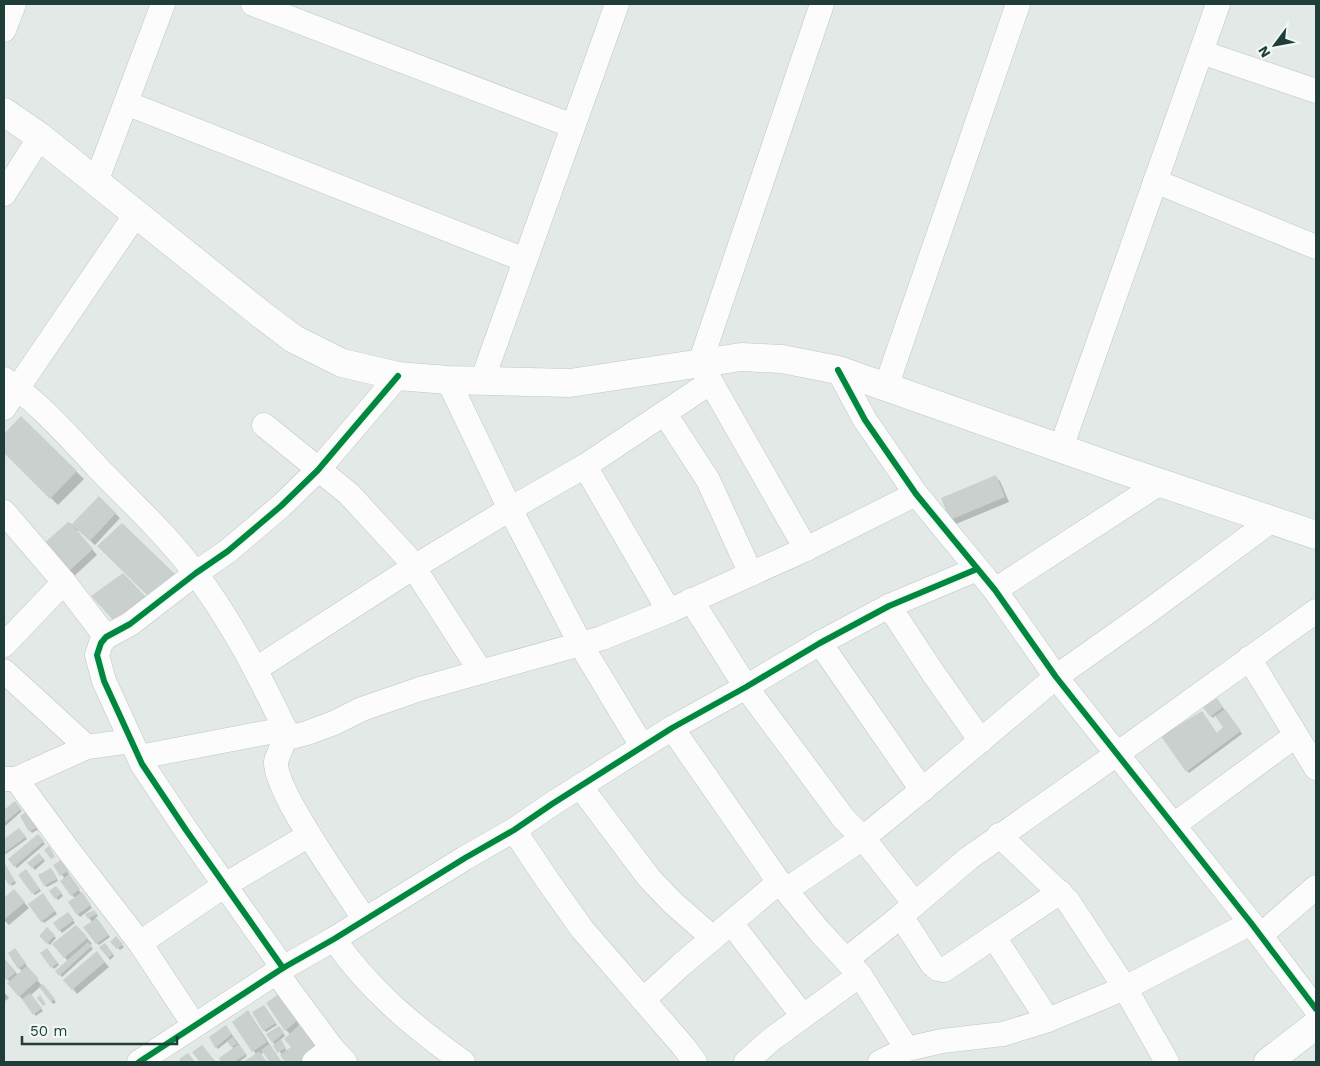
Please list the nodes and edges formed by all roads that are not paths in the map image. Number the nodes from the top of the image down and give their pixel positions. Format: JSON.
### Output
{"nodes":[{"id":1,"x":14,"y":4,"type":"edge"},
{"id":2,"x":164,"y":4,"type":"edge"},
{"id":3,"x":253,"y":4,"type":"edge"},
{"id":4,"x":617,"y":4,"type":"edge"},
{"id":5,"x":822,"y":4,"type":"edge"},
{"id":6,"x":1018,"y":4,"type":"edge"},
{"id":7,"x":1218,"y":4,"type":"edge"},
{"id":8,"x":4,"y":30,"type":"edge"},
{"id":9,"x":1201,"y":52,"type":"junction"},
{"id":10,"x":1316,"y":91,"type":"edge"},
{"id":11,"x":126,"y":103,"type":"junction"},
{"id":12,"x":4,"y":112,"type":"edge"},
{"id":13,"x":573,"y":126,"type":"junction"},
{"id":14,"x":40,"y":137,"type":"junction"},
{"id":15,"x":1155,"y":181,"type":"junction"},
{"id":16,"x":96,"y":182,"type":"junction"},
{"id":17,"x":4,"y":194,"type":"edge"},
{"id":18,"x":136,"y":214,"type":"junction"},
{"id":19,"x":1316,"y":247,"type":"edge"},
{"id":20,"x":526,"y":260,"type":"junction"},
{"id":21,"x":838,"y":370,"type":"junction"},
{"id":22,"x":705,"y":373,"type":"junction"},
{"id":23,"x":398,"y":376,"type":"junction"},
{"id":24,"x":448,"y":380,"type":"junction"},
{"id":25,"x":482,"y":381,"type":"junction"},
{"id":26,"x":11,"y":384,"type":"edge"},
{"id":27,"x":886,"y":387,"type":"junction"},
{"id":28,"x":4,"y":408,"type":"edge"},
{"id":29,"x":665,"y":414,"type":"junction"},
{"id":30,"x":264,"y":425,"type":"dead end"},
{"id":31,"x":1060,"y":448,"type":"junction"},
{"id":32,"x":585,"y":466,"type":"junction"},
{"id":33,"x":318,"y":470,"type":"junction"},
{"id":34,"x":1160,"y":483,"type":"junction"},
{"id":35,"x":916,"y":494,"type":"junction"},
{"id":36,"x":510,"y":509,"type":"junction"},
{"id":37,"x":4,"y":512,"type":"edge"},
{"id":38,"x":1272,"y":520,"type":"junction"},
{"id":39,"x":1316,"y":535,"type":"edge"},
{"id":40,"x":806,"y":549,"type":"junction"},
{"id":41,"x":414,"y":567,"type":"junction"},
{"id":42,"x":977,"y":569,"type":"junction"},
{"id":43,"x":196,"y":574,"type":"junction"},
{"id":44,"x":751,"y":574,"type":"junction"},
{"id":45,"x":64,"y":582,"type":"junction"},
{"id":46,"x":995,"y":590,"type":"junction"},
{"id":47,"x":691,"y":600,"type":"junction"},
{"id":48,"x":889,"y":606,"type":"junction"},
{"id":49,"x":669,"y":611,"type":"junction"},
{"id":50,"x":1316,"y":611,"type":"edge"},
{"id":51,"x":106,"y":637,"type":"junction"},
{"id":52,"x":820,"y":643,"type":"junction"},
{"id":53,"x":580,"y":645,"type":"junction"},
{"id":54,"x":4,"y":646,"type":"edge"},
{"id":55,"x":1248,"y":658,"type":"junction"},
{"id":56,"x":256,"y":669,"type":"junction"},
{"id":57,"x":4,"y":671,"type":"edge"},
{"id":58,"x":481,"y":672,"type":"junction"},
{"id":59,"x":1056,"y":677,"type":"junction"},
{"id":60,"x":746,"y":687,"type":"junction"},
{"id":61,"x":672,"y":728,"type":"junction"},
{"id":62,"x":285,"y":734,"type":"junction"},
{"id":63,"x":1295,"y":736,"type":"junction"},
{"id":64,"x":981,"y":741,"type":"junction"},
{"id":65,"x":642,"y":746,"type":"junction"},
{"id":66,"x":87,"y":747,"type":"junction"},
{"id":67,"x":135,"y":749,"type":"junction"},
{"id":68,"x":1117,"y":754,"type":"junction"},
{"id":69,"x":1316,"y":768,"type":"edge"},
{"id":70,"x":10,"y":779,"type":"edge"},
{"id":71,"x":580,"y":786,"type":"junction"},
{"id":72,"x":922,"y":790,"type":"junction"},
{"id":73,"x":1174,"y":825,"type":"junction"},
{"id":74,"x":514,"y":830,"type":"junction"},
{"id":75,"x":309,"y":836,"type":"junction"},
{"id":76,"x":999,"y":836,"type":"junction"},
{"id":77,"x":863,"y":838,"type":"junction"},
{"id":78,"x":225,"y":885,"type":"junction"},
{"id":79,"x":782,"y":886,"type":"junction"},
{"id":80,"x":1316,"y":887,"type":"edge"},
{"id":81,"x":1060,"y":892,"type":"junction"},
{"id":82,"x":908,"y":910,"type":"junction"},
{"id":83,"x":365,"y":920,"type":"junction"},
{"id":84,"x":731,"y":923,"type":"junction"},
{"id":85,"x":1256,"y":929,"type":"junction"},
{"id":86,"x":994,"y":936,"type":"junction"},
{"id":87,"x":713,"y":938,"type":"junction"},
{"id":88,"x":334,"y":939,"type":"junction"},
{"id":89,"x":140,"y":943,"type":"junction"},
{"id":90,"x":853,"y":967,"type":"junction"},
{"id":91,"x":280,"y":970,"type":"junction"},
{"id":92,"x":1125,"y":988,"type":"junction"},
{"id":93,"x":643,"y":1000,"type":"junction"},
{"id":94,"x":1316,"y":1008,"type":"edge"},
{"id":95,"x":803,"y":1016,"type":"junction"},
{"id":96,"x":1048,"y":1020,"type":"junction"},
{"id":97,"x":194,"y":1025,"type":"junction"},
{"id":98,"x":1316,"y":1025,"type":"edge"},
{"id":99,"x":907,"y":1049,"type":"junction"},
{"id":100,"x":330,"y":1057,"type":"edge"},
{"id":101,"x":139,"y":1062,"type":"edge"},
{"id":102,"x":463,"y":1062,"type":"edge"},
{"id":103,"x":695,"y":1062,"type":"edge"},
{"id":104,"x":746,"y":1062,"type":"edge"},
{"id":105,"x":880,"y":1062,"type":"edge"},
{"id":106,"x":1167,"y":1062,"type":"edge"},
{"id":107,"x":1268,"y":1062,"type":"edge"}],
"edges":[{"from":1,"to":8,"type":"street"},
{"from":2,"to":11,"type":"street"},
{"from":3,"to":13,"type":"street"},
{"from":4,"to":13,"type":"street"},
{"from":5,"to":22,"type":"street"},
{"from":6,"to":27,"type":"street"},
{"from":7,"to":9,"type":"street"},
{"from":9,"to":10,"type":"street"},
{"from":9,"to":15,"type":"street"},
{"from":11,"to":16,"type":"street"},
{"from":11,"to":20,"type":"street"},
{"from":12,"to":14,"type":"main road"},
{"from":13,"to":20,"type":"street"},
{"from":14,"to":16,"type":"main road"},
{"from":14,"to":17,"type":"street"},
{"from":15,"to":19,"type":"street"},
{"from":15,"to":31,"type":"street"},
{"from":16,"to":18,"type":"main road"},
{"from":18,"to":23,"type":"main road"},
{"from":18,"to":26,"type":"street"},
{"from":20,"to":25,"type":"street"},
{"from":21,"to":22,"type":"main road"},
{"from":21,"to":27,"type":"main road"},
{"from":21,"to":35,"type":"street"},
{"from":22,"to":25,"type":"main road"},
{"from":22,"to":29,"type":"street"},
{"from":22,"to":40,"type":"street"},
{"from":23,"to":24,"type":"main road"},
{"from":23,"to":33,"type":"street"},
{"from":24,"to":25,"type":"main road"},
{"from":24,"to":36,"type":"street"},
{"from":26,"to":28,"type":"street"},
{"from":26,"to":43,"type":"street"},
{"from":27,"to":31,"type":"main road"},
{"from":29,"to":32,"type":"street"},
{"from":29,"to":44,"type":"street"},
{"from":30,"to":33,"type":"street"},
{"from":31,"to":34,"type":"main road"},
{"from":32,"to":36,"type":"street"},
{"from":32,"to":49,"type":"street"},
{"from":33,"to":41,"type":"street"},
{"from":33,"to":43,"type":"street"},
{"from":34,"to":38,"type":"main road"},
{"from":34,"to":46,"type":"street"},
{"from":35,"to":40,"type":"street"},
{"from":35,"to":42,"type":"street"},
{"from":36,"to":41,"type":"street"},
{"from":36,"to":53,"type":"street"},
{"from":37,"to":45,"type":"street"},
{"from":38,"to":39,"type":"main road"},
{"from":38,"to":59,"type":"street"},
{"from":40,"to":44,"type":"street"},
{"from":41,"to":56,"type":"street"},
{"from":41,"to":58,"type":"street"},
{"from":42,"to":46,"type":"street"},
{"from":42,"to":48,"type":"street"},
{"from":43,"to":51,"type":"street"},
{"from":43,"to":56,"type":"street"},
{"from":44,"to":47,"type":"street"},
{"from":45,"to":51,"type":"street"},
{"from":45,"to":54,"type":"street"},
{"from":46,"to":59,"type":"street"},
{"from":47,"to":49,"type":"street"},
{"from":47,"to":60,"type":"street"},
{"from":48,"to":52,"type":"street"},
{"from":48,"to":64,"type":"street"},
{"from":49,"to":53,"type":"street"},
{"from":50,"to":55,"type":"street"},
{"from":51,"to":67,"type":"street"},
{"from":52,"to":60,"type":"street"},
{"from":52,"to":72,"type":"street"},
{"from":53,"to":58,"type":"street"},
{"from":53,"to":65,"type":"street"},
{"from":55,"to":63,"type":"street"},
{"from":55,"to":68,"type":"street"},
{"from":56,"to":62,"type":"street"},
{"from":57,"to":66,"type":"street"},
{"from":58,"to":62,"type":"street"},
{"from":59,"to":64,"type":"street"},
{"from":59,"to":68,"type":"street"},
{"from":60,"to":61,"type":"street"},
{"from":60,"to":77,"type":"street"},
{"from":61,"to":65,"type":"street"},
{"from":61,"to":79,"type":"street"},
{"from":62,"to":67,"type":"street"},
{"from":62,"to":75,"type":"street"},
{"from":63,"to":69,"type":"street"},
{"from":63,"to":73,"type":"street"},
{"from":64,"to":72,"type":"street"},
{"from":65,"to":71,"type":"street"},
{"from":66,"to":67,"type":"street"},
{"from":66,"to":70,"type":"street"},
{"from":67,"to":78,"type":"street"},
{"from":68,"to":73,"type":"street"},
{"from":68,"to":76,"type":"street"},
{"from":70,"to":89,"type":"street"},
{"from":71,"to":74,"type":"street"},
{"from":71,"to":87,"type":"street"},
{"from":72,"to":77,"type":"street"},
{"from":73,"to":85,"type":"street"},
{"from":74,"to":83,"type":"street"},
{"from":74,"to":93,"type":"street"},
{"from":75,"to":78,"type":"street"},
{"from":75,"to":83,"type":"street"},
{"from":76,"to":81,"type":"street"},
{"from":76,"to":82,"type":"street"},
{"from":77,"to":79,"type":"street"},
{"from":77,"to":82,"type":"street"},
{"from":78,"to":89,"type":"street"},
{"from":78,"to":91,"type":"street"},
{"from":79,"to":84,"type":"street"},
{"from":79,"to":90,"type":"street"},
{"from":80,"to":85,"type":"street"},
{"from":81,"to":86,"type":"street"},
{"from":81,"to":92,"type":"street"},
{"from":82,"to":86,"type":"street"},
{"from":82,"to":90,"type":"street"},
{"from":83,"to":88,"type":"street"},
{"from":84,"to":87,"type":"street"},
{"from":84,"to":95,"type":"street"},
{"from":85,"to":92,"type":"street"},
{"from":85,"to":94,"type":"street"},
{"from":86,"to":96,"type":"street"},
{"from":87,"to":93,"type":"street"},
{"from":88,"to":91,"type":"street"},
{"from":88,"to":102,"type":"street"},
{"from":89,"to":97,"type":"street"},
{"from":90,"to":95,"type":"street"},
{"from":90,"to":99,"type":"street"},
{"from":91,"to":97,"type":"street"},
{"from":91,"to":100,"type":"street"},
{"from":92,"to":96,"type":"street"},
{"from":92,"to":106,"type":"street"},
{"from":93,"to":103,"type":"street"},
{"from":95,"to":104,"type":"street"},
{"from":96,"to":99,"type":"street"},
{"from":97,"to":101,"type":"street"},
{"from":98,"to":107,"type":"main road"},
{"from":99,"to":105,"type":"street"}]}
